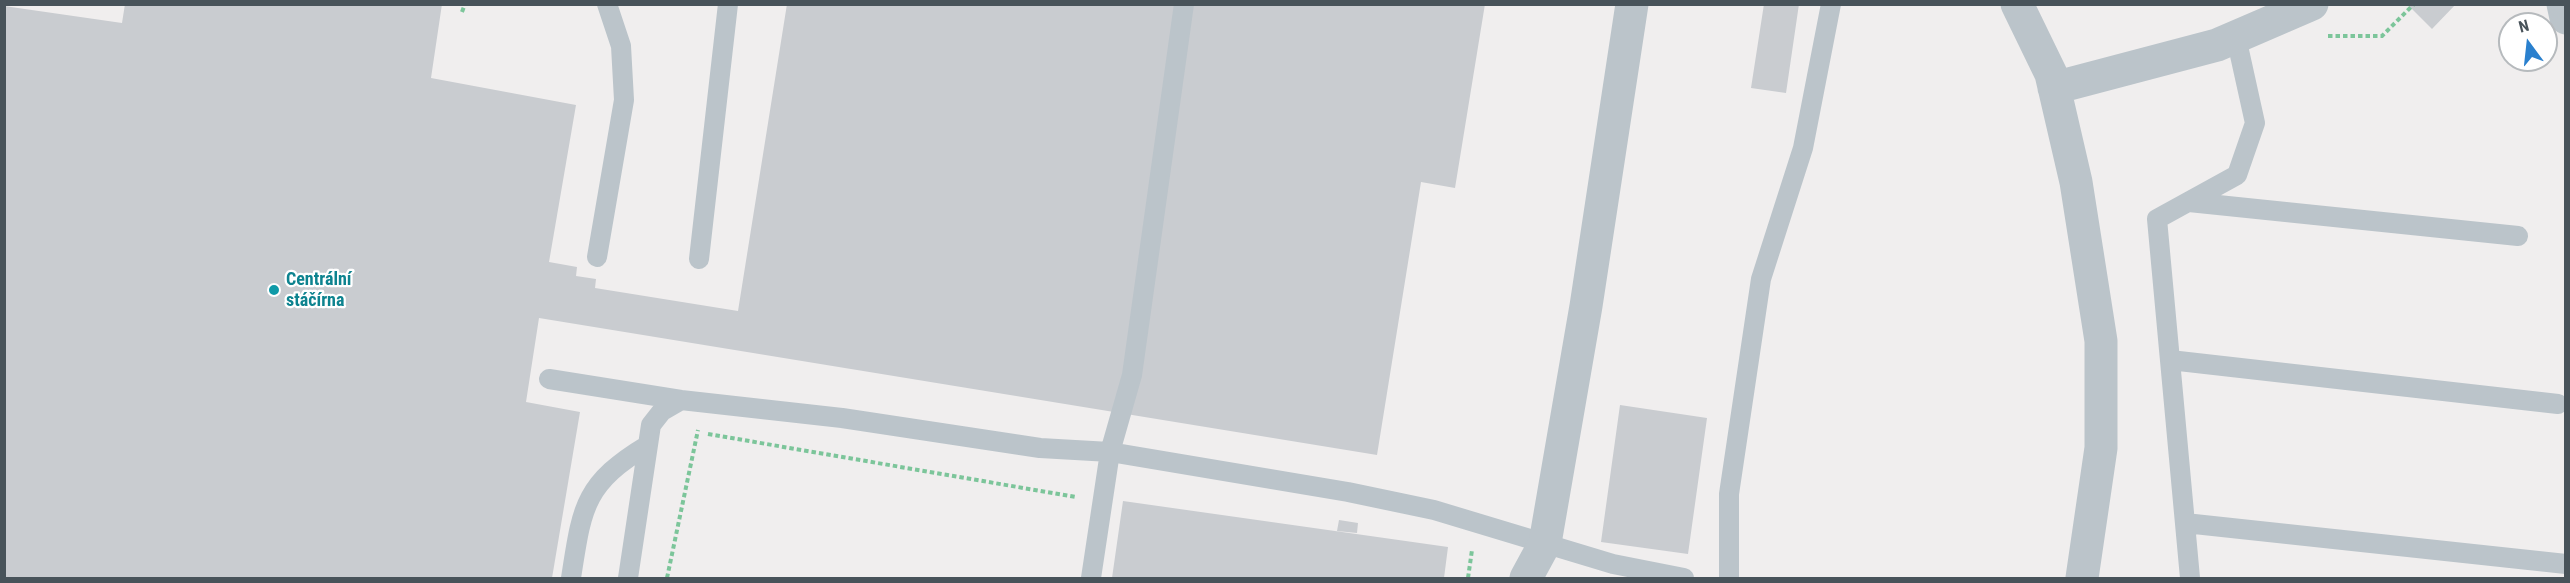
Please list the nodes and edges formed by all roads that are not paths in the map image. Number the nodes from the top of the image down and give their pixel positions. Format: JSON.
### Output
{"nodes":[{"id":1,"x":607,"y":4,"type":"edge"},
{"id":2,"x":728,"y":4,"type":"edge"},
{"id":3,"x":1184,"y":4,"type":"edge"},
{"id":4,"x":1632,"y":4,"type":"edge"},
{"id":5,"x":1830,"y":4,"type":"edge"},
{"id":6,"x":2017,"y":4,"type":"edge"},
{"id":7,"x":2563,"y":4,"type":"edge"},
{"id":8,"x":2565,"y":18,"type":"edge"},
{"id":9,"x":2314,"y":20,"type":"edge"},
{"id":10,"x":2236,"y":37,"type":"junction"},
{"id":11,"x":2054,"y":88,"type":"junction"},
{"id":12,"x":2189,"y":202,"type":"junction"},
{"id":13,"x":2518,"y":237,"type":"dead end"},
{"id":14,"x":597,"y":257,"type":"dead end"},
{"id":15,"x":699,"y":260,"type":"dead end"},
{"id":16,"x":2170,"y":360,"type":"junction"},
{"id":17,"x":549,"y":380,"type":"dead end"},
{"id":18,"x":681,"y":400,"type":"junction"},
{"id":19,"x":2558,"y":404,"type":"dead end"},
{"id":20,"x":648,"y":445,"type":"junction"},
{"id":21,"x":1110,"y":452,"type":"junction"},
{"id":22,"x":2185,"y":523,"type":"junction"},
{"id":23,"x":1545,"y":543,"type":"junction"},
{"id":24,"x":2565,"y":564,"type":"edge"},
{"id":25,"x":571,"y":579,"type":"edge"},
{"id":26,"x":628,"y":579,"type":"edge"},
{"id":27,"x":1091,"y":579,"type":"edge"},
{"id":28,"x":1526,"y":579,"type":"edge"},
{"id":29,"x":1551,"y":579,"type":"edge"},
{"id":30,"x":1684,"y":579,"type":"edge"},
{"id":31,"x":1729,"y":579,"type":"edge"},
{"id":32,"x":2082,"y":579,"type":"edge"},
{"id":33,"x":2190,"y":579,"type":"edge"}],
"edges":[{"from":1,"to":14,"type":"lane"},
{"from":2,"to":15,"type":"lane"},
{"from":3,"to":21,"type":"lane"},
{"from":4,"to":23,"type":"street"},
{"from":5,"to":31,"type":"lane"},
{"from":6,"to":11,"type":"street"},
{"from":7,"to":8,"type":"street"},
{"from":9,"to":10,"type":"street"},
{"from":10,"to":11,"type":"street"},
{"from":10,"to":12,"type":"lane"},
{"from":11,"to":32,"type":"street"},
{"from":12,"to":13,"type":"lane"},
{"from":12,"to":16,"type":"lane"},
{"from":16,"to":19,"type":"lane"},
{"from":16,"to":22,"type":"lane"},
{"from":17,"to":18,"type":"lane"},
{"from":18,"to":20,"type":"lane"},
{"from":18,"to":21,"type":"lane"},
{"from":20,"to":25,"type":"lane"},
{"from":20,"to":26,"type":"lane"},
{"from":21,"to":23,"type":"lane"},
{"from":21,"to":27,"type":"lane"},
{"from":22,"to":24,"type":"lane"},
{"from":22,"to":33,"type":"lane"},
{"from":23,"to":28,"type":"street"},
{"from":23,"to":29,"type":"street"},
{"from":23,"to":30,"type":"lane"}]}
